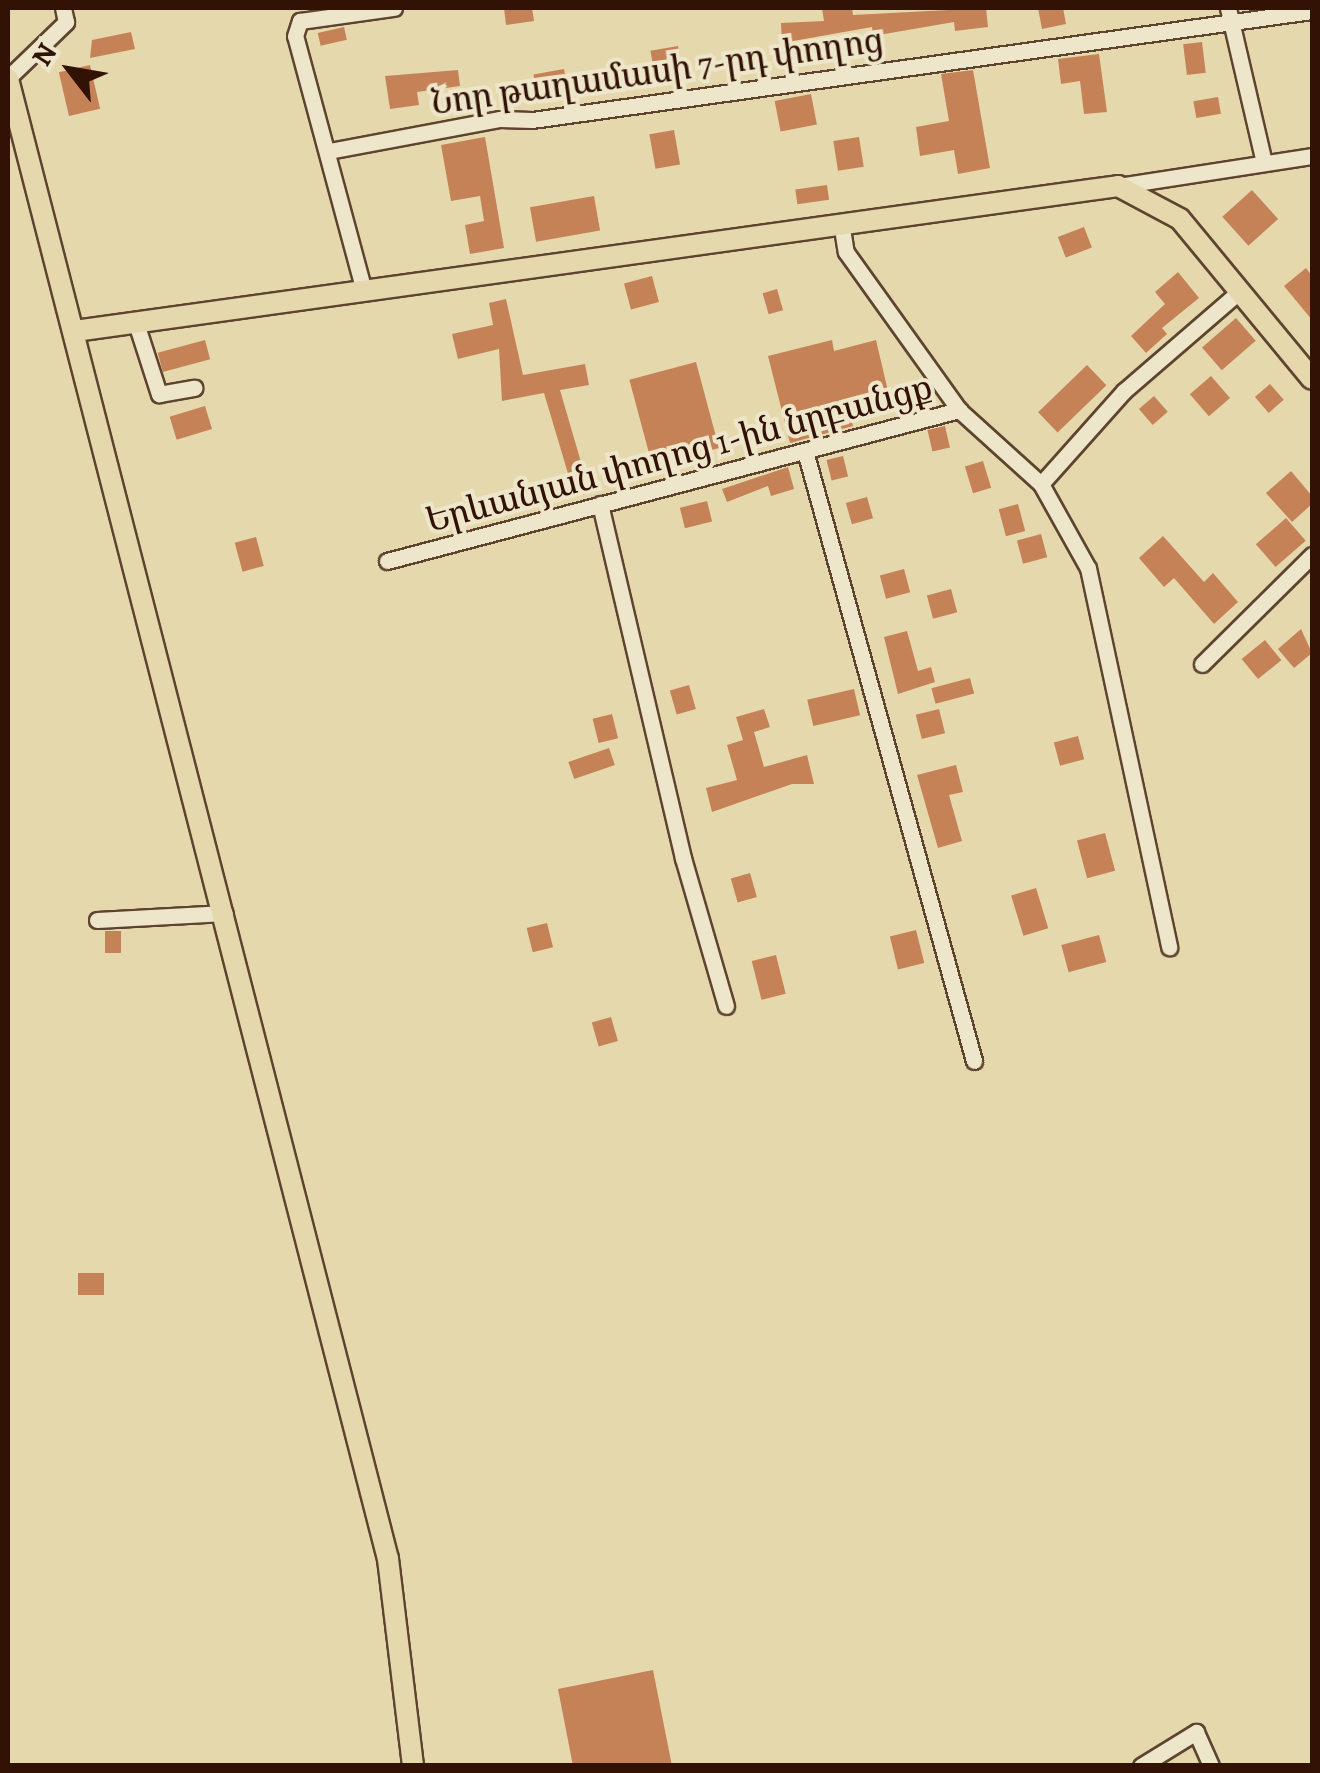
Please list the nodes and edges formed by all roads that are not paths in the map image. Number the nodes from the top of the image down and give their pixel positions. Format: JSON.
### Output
{"nodes":[{"id":1,"x":63,"y":8,"type":"edge"},
{"id":2,"x":394,"y":8,"type":"edge"},
{"id":3,"x":1312,"y":11,"type":"edge"},
{"id":4,"x":1229,"y":15,"type":"edge"},
{"id":5,"x":8,"y":79,"type":"edge"},
{"id":6,"x":329,"y":150,"type":"junction"},
{"id":7,"x":1312,"y":156,"type":"edge"},
{"id":8,"x":1264,"y":163,"type":"junction"},
{"id":9,"x":1118,"y":186,"type":"junction"},
{"id":10,"x":841,"y":222,"type":"junction"},
{"id":11,"x":364,"y":291,"type":"junction"},
{"id":12,"x":1240,"y":291,"type":"junction"},
{"id":13,"x":136,"y":323,"type":"junction"},
{"id":14,"x":76,"y":332,"type":"junction"},
{"id":15,"x":1312,"y":379,"type":"edge"},
{"id":16,"x":194,"y":388,"type":"dead end"},
{"id":17,"x":959,"y":410,"type":"junction"},
{"id":18,"x":805,"y":451,"type":"junction"},
{"id":19,"x":1041,"y":484,"type":"junction"},
{"id":20,"x":600,"y":504,"type":"junction"},
{"id":21,"x":1312,"y":556,"type":"edge"},
{"id":22,"x":386,"y":560,"type":"dead end"},
{"id":23,"x":1202,"y":664,"type":"dead end"},
{"id":24,"x":225,"y":913,"type":"junction"},
{"id":25,"x":97,"y":920,"type":"dead end"},
{"id":26,"x":1170,"y":947,"type":"dead end"},
{"id":27,"x":726,"y":1006,"type":"dead end"},
{"id":28,"x":974,"y":1061,"type":"dead end"},
{"id":29,"x":413,"y":1766,"type":"edge"},
{"id":30,"x":1141,"y":1766,"type":"edge"},
{"id":31,"x":1211,"y":1766,"type":"edge"}],
"edges":[{"from":1,"to":5,"type":"street"},
{"from":2,"to":6,"type":"street"},
{"from":3,"to":4,"type":"street","name":"Նոր թաղամասի 7-րդ փողոց"},
{"from":4,"to":6,"type":"street","name":"Նոր թաղամասի 7-րդ փողոց"},
{"from":4,"to":8,"type":"street"},
{"from":5,"to":14,"type":"main road"},
{"from":6,"to":11,"type":"street"},
{"from":7,"to":8,"type":"street"},
{"from":8,"to":9,"type":"street"},
{"from":9,"to":10,"type":"main road"},
{"from":9,"to":12,"type":"main road"},
{"from":10,"to":11,"type":"main road"},
{"from":10,"to":17,"type":"street"},
{"from":11,"to":13,"type":"main road"},
{"from":12,"to":15,"type":"main road"},
{"from":12,"to":19,"type":"street"},
{"from":13,"to":14,"type":"main road"},
{"from":13,"to":16,"type":"street"},
{"from":14,"to":24,"type":"main road"},
{"from":17,"to":18,"type":"street","name":"Երևանյան փողոց 1-ին նրբանցք"},
{"from":17,"to":19,"type":"street","name":"Երևանյան փողոց 1-ին նրբանցք"},
{"from":18,"to":20,"type":"street","name":"Երևանյան փողոց 1-ին նրբանցք"},
{"from":18,"to":28,"type":"street"},
{"from":19,"to":26,"type":"street","name":"Երևանյան փողոց 1-ին նրբանցք"},
{"from":20,"to":22,"type":"street","name":"Երևանյան փողոց 1-ին նրբանցք"},
{"from":20,"to":27,"type":"street"},
{"from":21,"to":23,"type":"street"},
{"from":24,"to":25,"type":"street"},
{"from":24,"to":29,"type":"main road"},
{"from":30,"to":31,"type":"street"}]}
